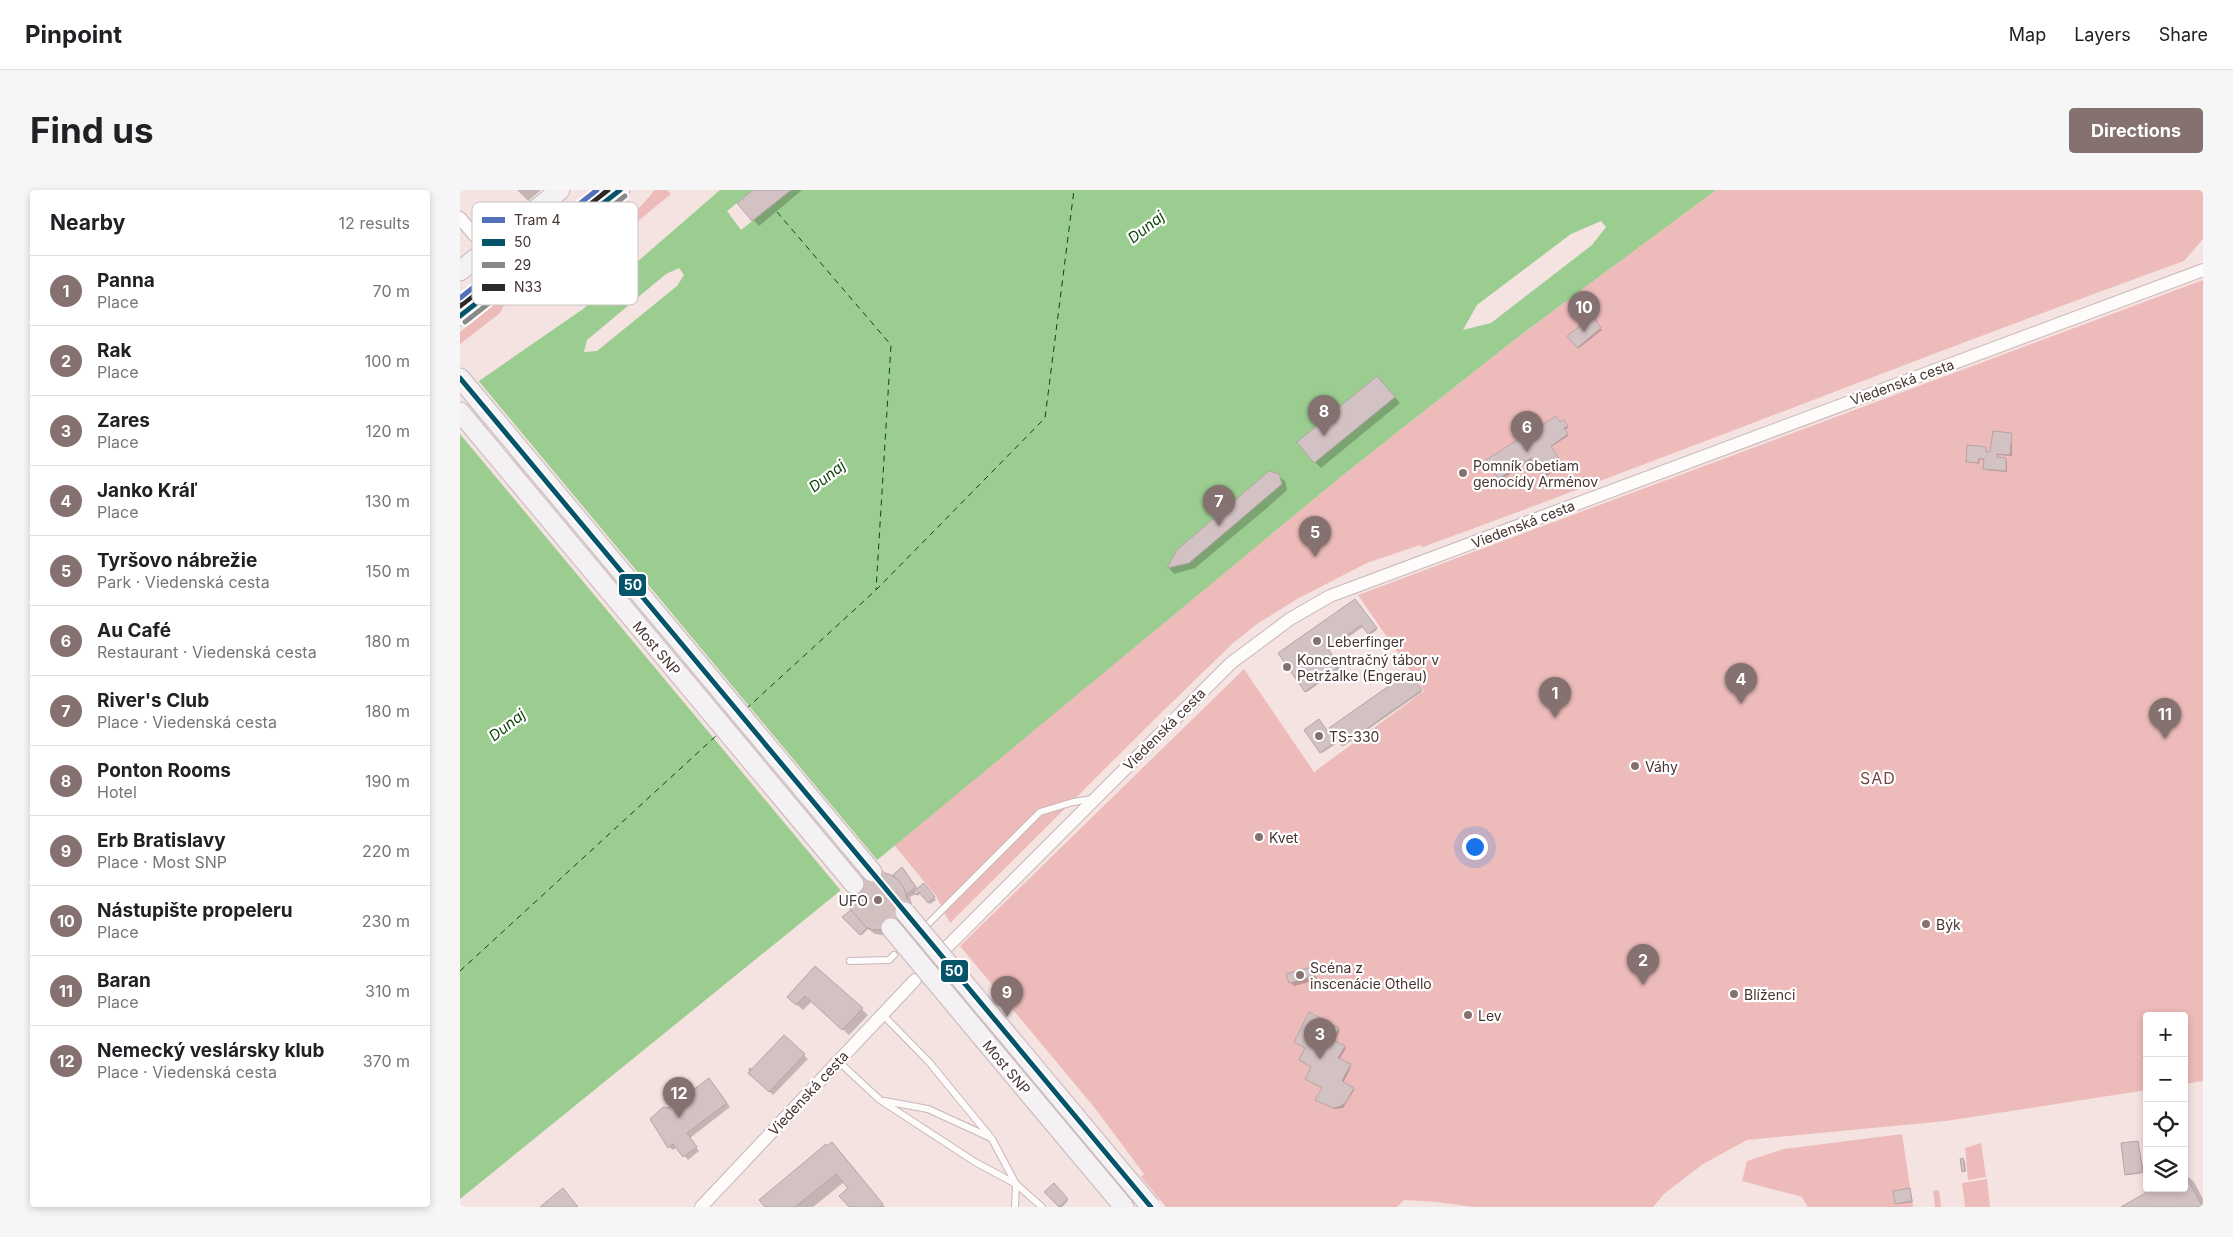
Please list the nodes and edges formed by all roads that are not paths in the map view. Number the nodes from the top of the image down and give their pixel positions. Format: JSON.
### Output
{"nodes":[{"id":1,"x":560,"y":190,"type":"edge"},
{"id":2,"x":620,"y":190,"type":"edge"},
{"id":3,"x":545,"y":202,"type":"edge"},
{"id":4,"x":605,"y":202,"type":"edge"},
{"id":5,"x":460,"y":218,"type":"edge"},
{"id":6,"x":472,"y":232,"type":"edge"},
{"id":7,"x":472,"y":259,"type":"edge"},
{"id":8,"x":472,"y":262,"type":"edge"},
{"id":9,"x":460,"y":264,"type":"edge"},
{"id":10,"x":2203,"y":270,"type":"edge"},
{"id":11,"x":460,"y":271,"type":"edge"},
{"id":12,"x":474,"y":305,"type":"edge"},
{"id":13,"x":460,"y":316,"type":"edge"},
{"id":14,"x":460,"y":378,"type":"edge"},
{"id":15,"x":460,"y":412,"type":"edge"},
{"id":16,"x":1096,"y":798,"type":"junction"},
{"id":17,"x":872,"y":872,"type":"tunnel mouth"},
{"id":18,"x":854,"y":884,"type":"tunnel mouth"},
{"id":19,"x":905,"y":912,"type":"tunnel mouth"},
{"id":20,"x":929,"y":923,"type":"dead end"},
{"id":21,"x":890,"y":928,"type":"tunnel mouth"},
{"id":22,"x":948,"y":946,"type":"dead end"},
{"id":23,"x":894,"y":955,"type":"dead end"},
{"id":24,"x":850,"y":961,"type":"dead end"},
{"id":25,"x":916,"y":980,"type":"dead end"},
{"id":26,"x":882,"y":1014,"type":"junction"},
{"id":27,"x":838,"y":1062,"type":"junction"},
{"id":28,"x":880,"y":1100,"type":"junction"},
{"id":29,"x":992,"y":1139,"type":"junction"},
{"id":30,"x":1016,"y":1184,"type":"junction"},
{"id":31,"x":701,"y":1207,"type":"edge"},
{"id":32,"x":1015,"y":1207,"type":"edge"},
{"id":33,"x":1042,"y":1207,"type":"edge"},
{"id":34,"x":1124,"y":1207,"type":"edge"},
{"id":35,"x":1151,"y":1207,"type":"edge"}],
"edges":[{"from":1,"to":3,"type":"main road"},
{"from":2,"to":4,"type":"main road"},
{"from":5,"to":6,"type":"street"},
{"from":7,"to":9,"type":"main road"},
{"from":8,"to":11,"type":"main road"},
{"from":10,"to":16,"type":"street","name":"Viedenská cesta"},
{"from":12,"to":13,"type":"main road"},
{"from":14,"to":17,"type":"main road","name":"Most SNP"},
{"from":15,"to":18,"type":"main road","name":"Most SNP"},
{"from":16,"to":20,"type":"lane"},
{"from":16,"to":22,"type":"street","name":"Viedenská cesta"},
{"from":19,"to":35,"type":"main road","name":"Most SNP","bridge":true},
{"from":21,"to":34,"type":"main road","name":"Most SNP","bridge":true},
{"from":23,"to":24,"type":"lane"},
{"from":25,"to":26,"type":"street","name":"Viedenská cesta"},
{"from":26,"to":27,"type":"street","name":"Viedenská cesta"},
{"from":26,"to":29,"type":"lane"},
{"from":27,"to":28,"type":"lane"},
{"from":27,"to":31,"type":"street","name":"Viedenská cesta"},
{"from":28,"to":29,"type":"lane"},
{"from":28,"to":30,"type":"lane"},
{"from":29,"to":30,"type":"lane"},
{"from":30,"to":32,"type":"lane"},
{"from":30,"to":33,"type":"lane"}]}
